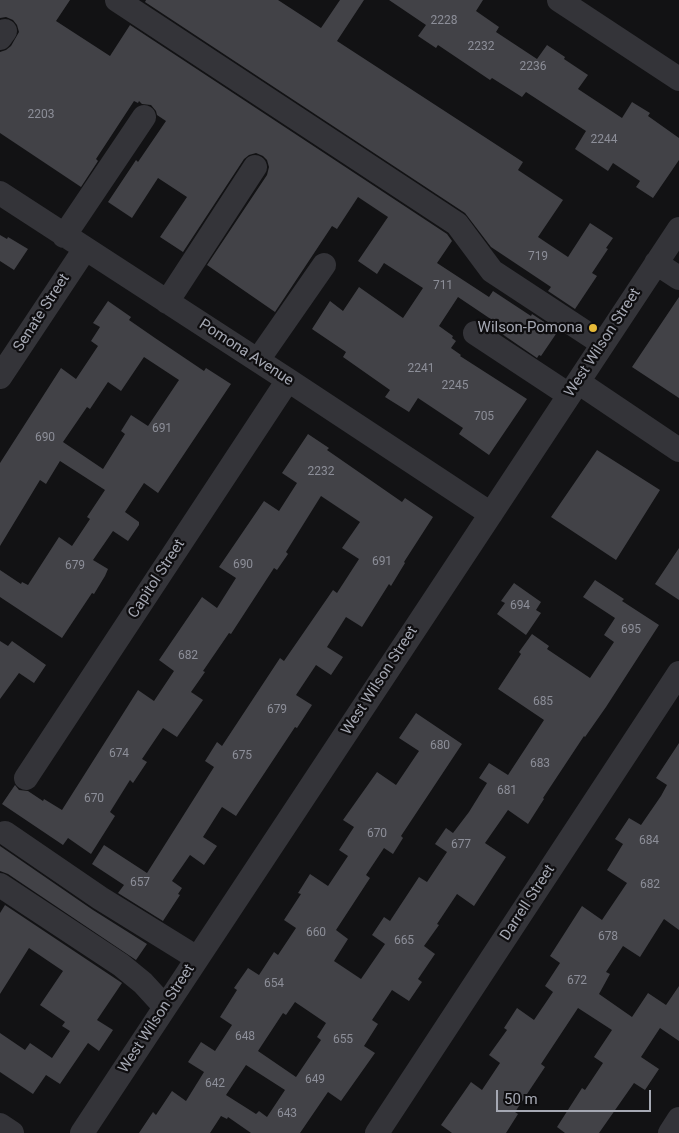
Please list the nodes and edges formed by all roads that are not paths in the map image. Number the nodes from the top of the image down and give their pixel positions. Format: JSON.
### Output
{"nodes":[{"id":1,"x":117,"y":0,"type":"edge"},
{"id":2,"x":560,"y":0,"type":"edge"},
{"id":3,"x":679,"y":79,"type":"edge"},
{"id":4,"x":144,"y":117,"type":"dead end"},
{"id":5,"x":255,"y":167,"type":"dead end"},
{"id":6,"x":0,"y":193,"type":"edge"},
{"id":7,"x":679,"y":229,"type":"edge"},
{"id":8,"x":64,"y":236,"type":"junction"},
{"id":9,"x":85,"y":249,"type":"junction"},
{"id":10,"x":656,"y":263,"type":"junction"},
{"id":11,"x":324,"y":265,"type":"dead end"},
{"id":12,"x":679,"y":278,"type":"edge"},
{"id":13,"x":167,"y":302,"type":"junction"},
{"id":14,"x":475,"y":333,"type":"dead end"},
{"id":15,"x":603,"y":344,"type":"junction"},
{"id":16,"x":258,"y":360,"type":"junction"},
{"id":17,"x":0,"y":377,"type":"edge"},
{"id":18,"x":288,"y":380,"type":"junction"},
{"id":19,"x":574,"y":388,"type":"junction"},
{"id":20,"x":679,"y":450,"type":"edge"},
{"id":21,"x":491,"y":514,"type":"junction"},
{"id":22,"x":679,"y":673,"type":"edge"},
{"id":23,"x":26,"y":778,"type":"dead end"},
{"id":24,"x":5,"y":833,"type":"dead end"},
{"id":25,"x":0,"y":885,"type":"edge"},
{"id":26,"x":197,"y":958,"type":"junction"},
{"id":27,"x":165,"y":1007,"type":"junction"},
{"id":28,"x":679,"y":1119,"type":"edge"},
{"id":29,"x":0,"y":1125,"type":"edge"},
{"id":30,"x":12,"y":1133,"type":"edge"},
{"id":31,"x":82,"y":1133,"type":"edge"},
{"id":32,"x":377,"y":1133,"type":"edge"},
{"id":33,"x":670,"y":1133,"type":"edge"}],
"edges":[{"from":1,"to":15,"type":"street"},
{"from":2,"to":3,"type":"street"},
{"from":4,"to":8,"type":"street"},
{"from":5,"to":13,"type":"street"},
{"from":6,"to":8,"type":"street","name":"Pomona Avenue"},
{"from":7,"to":10,"type":"street","name":"West Wilson Street"},
{"from":8,"to":9,"type":"street","name":"Pomona Avenue"},
{"from":9,"to":13,"type":"street","name":"Pomona Avenue"},
{"from":9,"to":17,"type":"street","name":"Senate Street"},
{"from":10,"to":12,"type":"street"},
{"from":10,"to":15,"type":"street","name":"West Wilson Street"},
{"from":11,"to":16,"type":"street"},
{"from":13,"to":16,"type":"street","name":"Pomona Avenue"},
{"from":14,"to":19,"type":"street"},
{"from":15,"to":19,"type":"street","name":"West Wilson Street"},
{"from":16,"to":18,"type":"street","name":"Pomona Avenue"},
{"from":18,"to":21,"type":"street","name":"Pomona Avenue"},
{"from":18,"to":23,"type":"street","name":"Capitol Street"},
{"from":19,"to":20,"type":"street"},
{"from":19,"to":21,"type":"street","name":"West Wilson Street"},
{"from":21,"to":26,"type":"street","name":"West Wilson Street"},
{"from":22,"to":32,"type":"street","name":"Darrell Street"},
{"from":24,"to":26,"type":"street"},
{"from":25,"to":27,"type":"street"},
{"from":26,"to":27,"type":"street","name":"West Wilson Street"},
{"from":27,"to":31,"type":"street","name":"West Wilson Street"},
{"from":28,"to":33,"type":"street"},
{"from":29,"to":30,"type":"street"}]}
